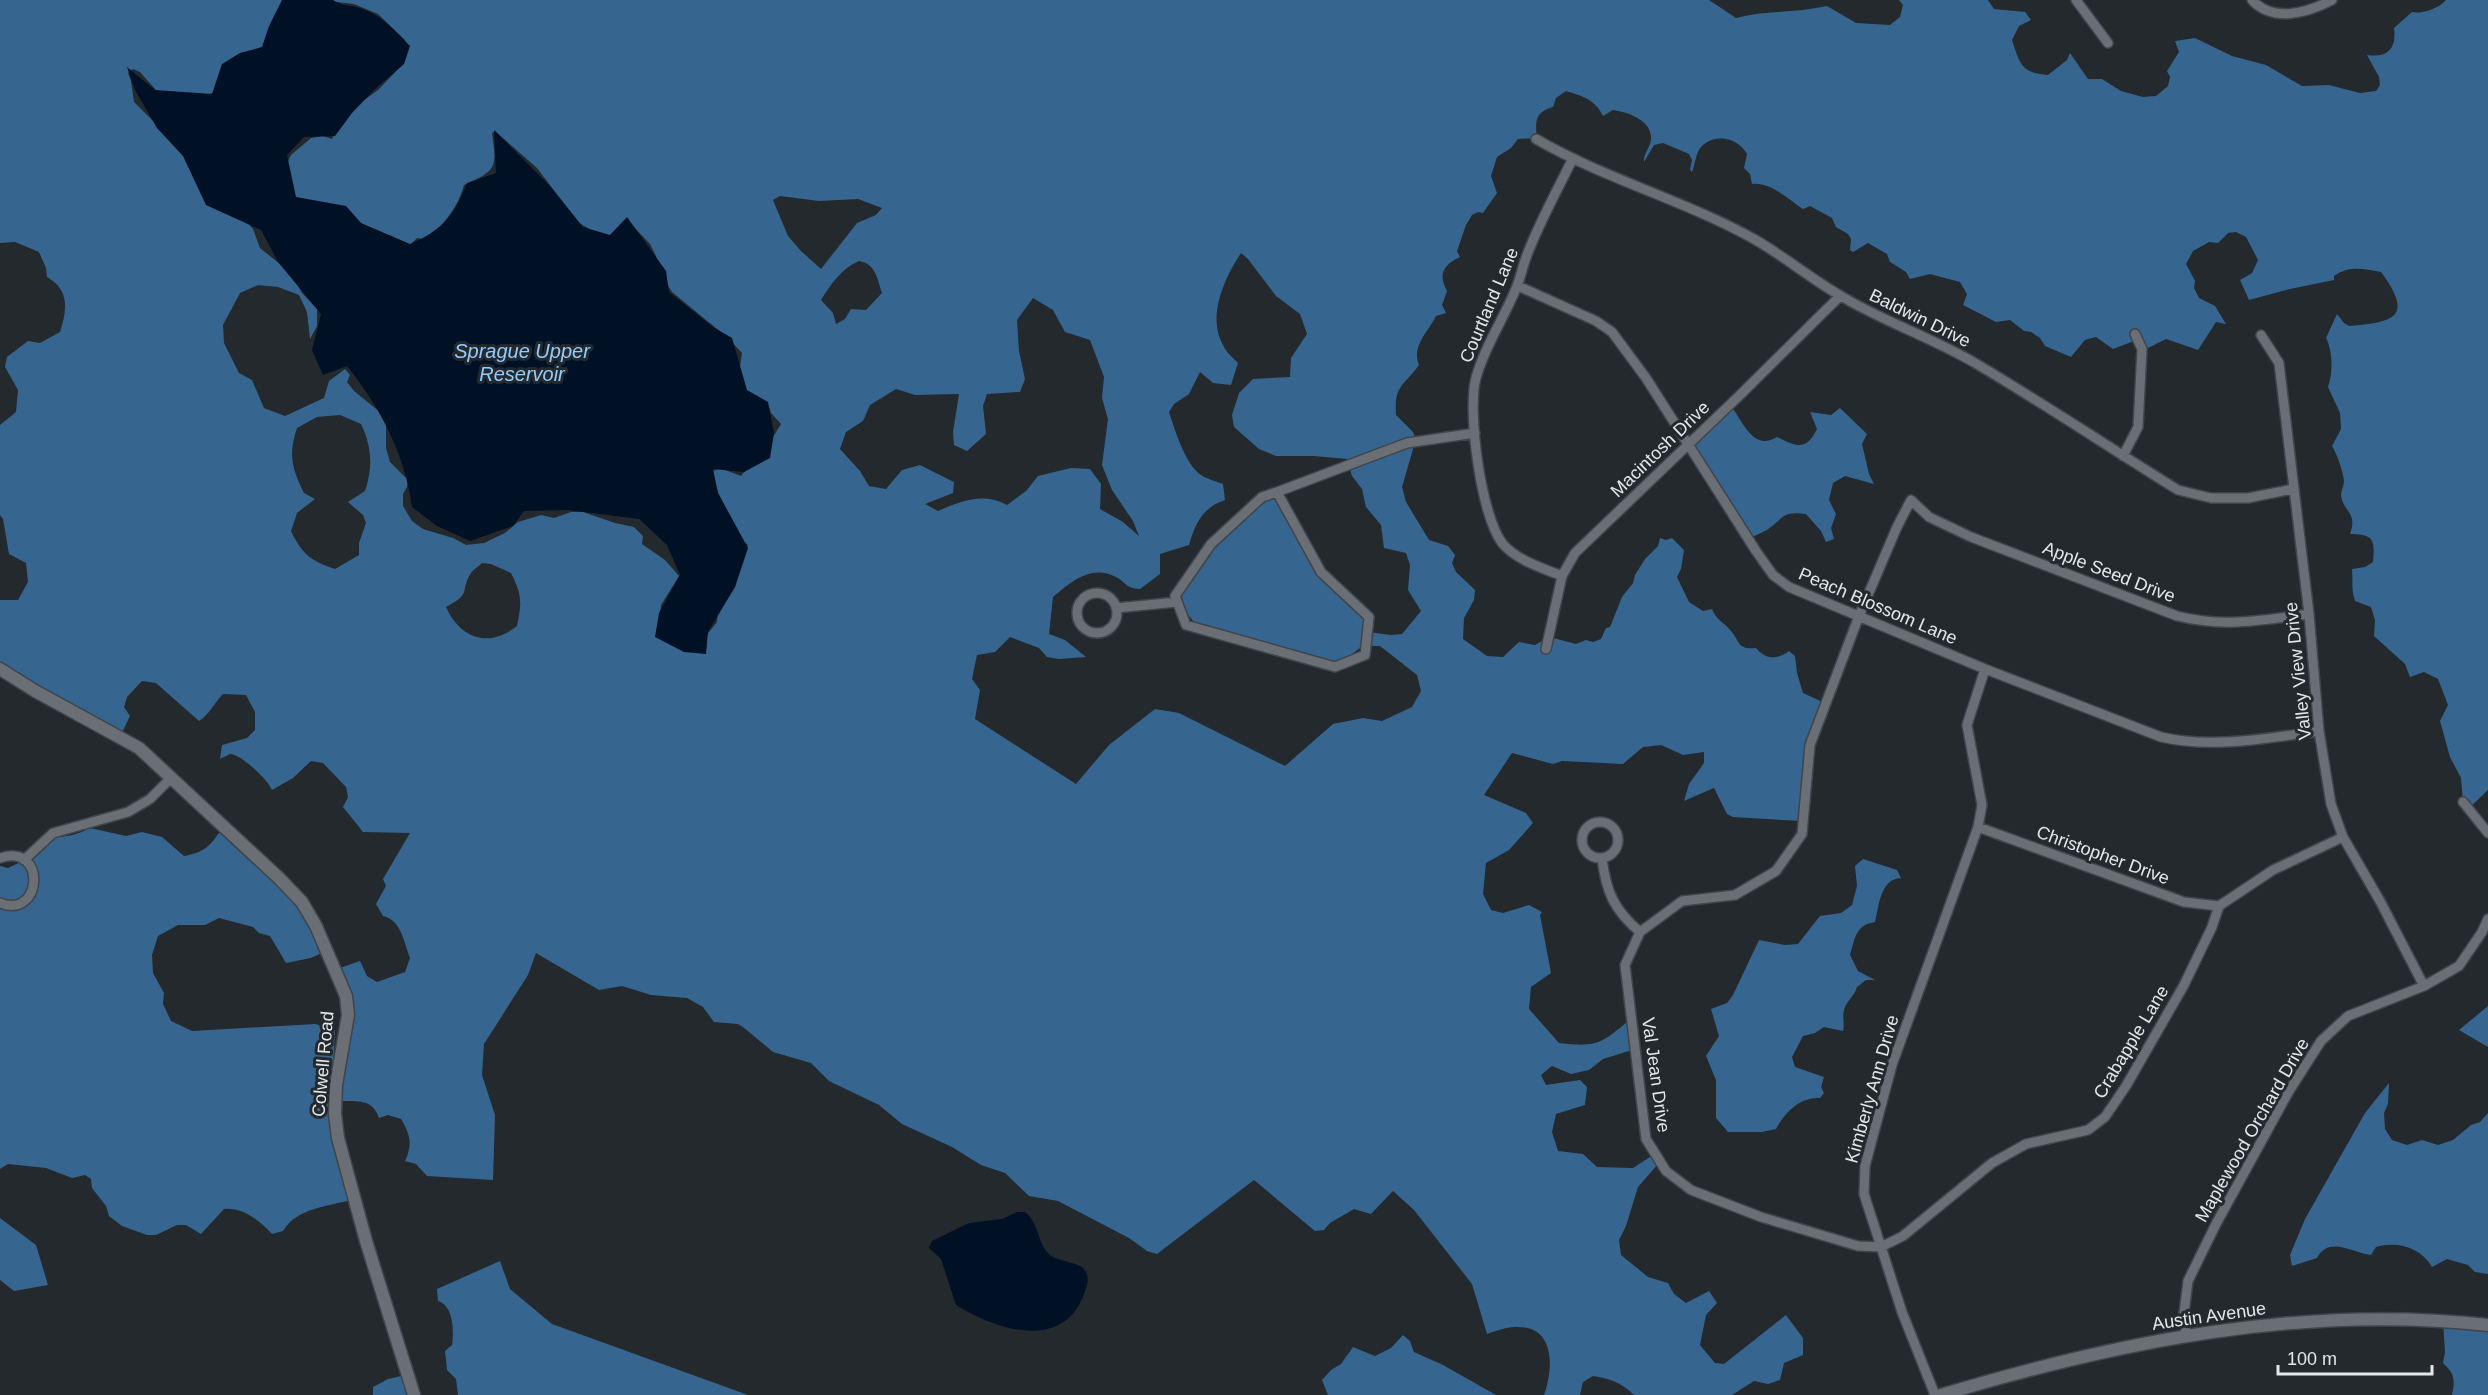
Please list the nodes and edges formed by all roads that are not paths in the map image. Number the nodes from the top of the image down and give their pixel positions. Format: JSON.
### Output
{"nodes":[{"id":1,"x":2076,"y":0,"type":"edge"},
{"id":2,"x":2252,"y":0,"type":"edge"},
{"id":3,"x":2332,"y":0,"type":"edge"},
{"id":4,"x":2108,"y":43,"type":"dead end"},
{"id":5,"x":1536,"y":139,"type":"dead end"},
{"id":6,"x":1572,"y":160,"type":"junction"},
{"id":7,"x":1518,"y":286,"type":"junction"},
{"id":8,"x":1839,"y":296,"type":"junction"},
{"id":9,"x":2135,"y":334,"type":"dead end"},
{"id":10,"x":2261,"y":335,"type":"dead end"},
{"id":11,"x":1475,"y":433,"type":"junction"},
{"id":12,"x":1688,"y":444,"type":"junction"},
{"id":13,"x":2123,"y":456,"type":"junction"},
{"id":14,"x":2293,"y":489,"type":"junction"},
{"id":15,"x":1277,"y":492,"type":"junction"},
{"id":16,"x":1562,"y":576,"type":"junction"},
{"id":17,"x":1177,"y":602,"type":"junction"},
{"id":18,"x":1116,"y":608,"type":"junction"},
{"id":19,"x":2309,"y":614,"type":"junction"},
{"id":20,"x":1859,"y":616,"type":"junction"},
{"id":21,"x":1546,"y":649,"type":"dead end"},
{"id":22,"x":0,"y":669,"type":"edge"},
{"id":23,"x":1985,"y":669,"type":"junction"},
{"id":24,"x":2319,"y":731,"type":"junction"},
{"id":25,"x":172,"y":777,"type":"junction"},
{"id":26,"x":2463,"y":802,"type":"dead end"},
{"id":27,"x":1978,"y":827,"type":"junction"},
{"id":28,"x":2488,"y":833,"type":"edge"},
{"id":29,"x":2343,"y":837,"type":"junction"},
{"id":30,"x":0,"y":858,"type":"edge"},
{"id":31,"x":1602,"y":858,"type":"junction"},
{"id":32,"x":24,"y":860,"type":"junction"},
{"id":33,"x":0,"y":903,"type":"edge"},
{"id":34,"x":2219,"y":906,"type":"junction"},
{"id":35,"x":2488,"y":919,"type":"edge"},
{"id":36,"x":1640,"y":932,"type":"junction"},
{"id":37,"x":2424,"y":986,"type":"junction"},
{"id":38,"x":1881,"y":1247,"type":"junction"},
{"id":39,"x":2488,"y":1325,"type":"edge"},
{"id":40,"x":2186,"y":1336,"type":"junction"},
{"id":41,"x":414,"y":1395,"type":"edge"},
{"id":42,"x":1935,"y":1395,"type":"edge"},
{"id":43,"x":1941,"y":1395,"type":"edge"}],
"edges":[{"from":1,"to":4,"type":"street"},
{"from":2,"to":3,"type":"street"},
{"from":5,"to":6,"type":"street","name":"Baldwin Drive"},
{"from":6,"to":7,"type":"street","name":"Courtland Lane"},
{"from":6,"to":8,"type":"street","name":"Baldwin Drive"},
{"from":7,"to":11,"type":"street","name":"Courtland Lane"},
{"from":7,"to":12,"type":"street","name":"Peach Blossom Lane"},
{"from":8,"to":12,"type":"street","name":"Macintosh Drive"},
{"from":8,"to":13,"type":"street","name":"Baldwin Drive"},
{"from":9,"to":13,"type":"street"},
{"from":10,"to":14,"type":"street","name":"Valley View Drive"},
{"from":11,"to":15,"type":"street"},
{"from":11,"to":16,"type":"street","name":"Courtland Lane"},
{"from":12,"to":16,"type":"street","name":"Macintosh Drive"},
{"from":12,"to":20,"type":"street","name":"Peach Blossom Lane"},
{"from":13,"to":14,"type":"street","name":"Baldwin Drive"},
{"from":14,"to":19,"type":"street","name":"Valley View Drive"},
{"from":15,"to":17,"type":"street"},
{"from":15,"to":17,"type":"street"},
{"from":16,"to":21,"type":"street","name":"Macintosh Drive"},
{"from":17,"to":18,"type":"street"},
{"from":18,"to":18,"type":"street"},
{"from":19,"to":20,"type":"street","name":"Apple Seed Drive"},
{"from":19,"to":24,"type":"street","name":"Valley View Drive"},
{"from":20,"to":23,"type":"street","name":"Peach Blossom Lane"},
{"from":20,"to":36,"type":"street"},
{"from":22,"to":25,"type":"street","name":"Colwell Road"},
{"from":23,"to":24,"type":"street","name":"Peach Blossom Lane"},
{"from":23,"to":27,"type":"street","name":"Kimberly Ann Drive"},
{"from":24,"to":29,"type":"street","name":"Valley View Drive"},
{"from":25,"to":32,"type":"street"},
{"from":25,"to":41,"type":"street","name":"Colwell Road"},
{"from":26,"to":28,"type":"street"},
{"from":27,"to":34,"type":"street","name":"Christopher Drive"},
{"from":27,"to":38,"type":"street","name":"Kimberly Ann Drive"},
{"from":29,"to":34,"type":"street"},
{"from":29,"to":37,"type":"street","name":"Valley View Drive"},
{"from":30,"to":32,"type":"street"},
{"from":31,"to":31,"type":"street"},
{"from":31,"to":36,"type":"street"},
{"from":32,"to":33,"type":"street"},
{"from":34,"to":38,"type":"street","name":"Crabapple Lane"},
{"from":35,"to":37,"type":"street","name":"Maplewood Orchard Drive"},
{"from":36,"to":38,"type":"street","name":"Val Jean Drive"},
{"from":37,"to":40,"type":"street","name":"Maplewood Orchard Drive"},
{"from":38,"to":42,"type":"street","name":"Kimberly Ann Drive"},
{"from":39,"to":40,"type":"street","name":"Austin Avenue"},
{"from":40,"to":43,"type":"street","name":"Austin Avenue"}]}
